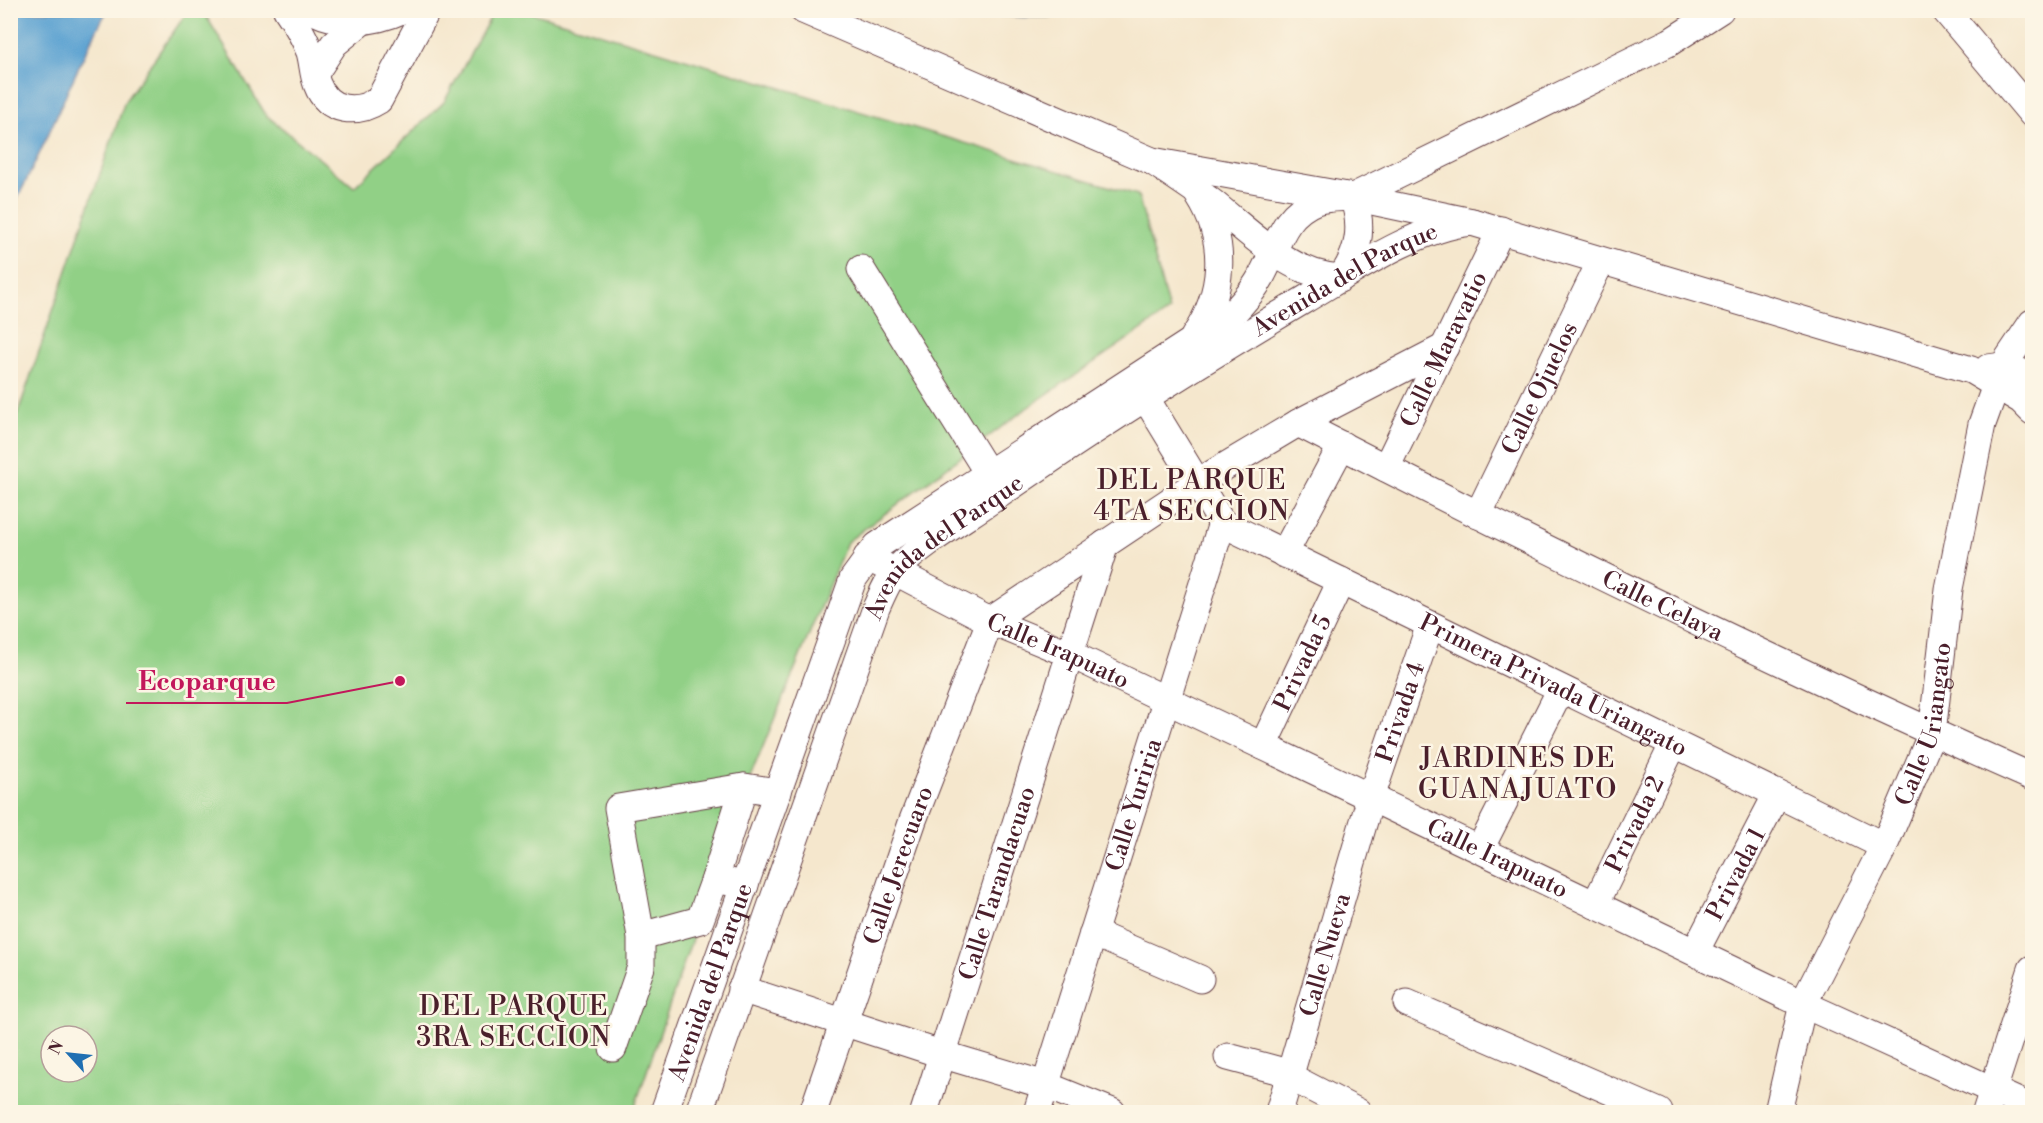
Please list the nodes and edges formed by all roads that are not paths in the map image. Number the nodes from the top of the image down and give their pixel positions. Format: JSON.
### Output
{"nodes":[{"id":1,"x":427,"y":10,"type":"edge"},
{"id":2,"x":803,"y":10,"type":"edge"},
{"id":3,"x":1720,"y":10,"type":"edge"},
{"id":4,"x":1945,"y":10,"type":"edge"},
{"id":5,"x":396,"y":13,"type":"edge"},
{"id":6,"x":298,"y":14,"type":"edge"},
{"id":7,"x":361,"y":22,"type":"junction"},
{"id":8,"x":410,"y":39,"type":"junction"},
{"id":9,"x":315,"y":73,"type":"junction"},
{"id":10,"x":2032,"y":114,"type":"edge"},
{"id":11,"x":1152,"y":161,"type":"junction"},
{"id":12,"x":1193,"y":188,"type":"junction"},
{"id":13,"x":1353,"y":197,"type":"junction"},
{"id":14,"x":1472,"y":222,"type":"junction"},
{"id":15,"x":1501,"y":230,"type":"junction"},
{"id":16,"x":1274,"y":251,"type":"junction"},
{"id":17,"x":1601,"y":261,"type":"junction"},
{"id":18,"x":861,"y":269,"type":"dead end"},
{"id":19,"x":1341,"y":278,"type":"junction"},
{"id":20,"x":2032,"y":323,"type":"edge"},
{"id":21,"x":1192,"y":341,"type":"junction"},
{"id":22,"x":1445,"y":347,"type":"junction"},
{"id":23,"x":1999,"y":376,"type":"junction"},
{"id":24,"x":2032,"y":376,"type":"edge"},
{"id":25,"x":1145,"y":397,"type":"junction"},
{"id":26,"x":2032,"y":411,"type":"edge"},
{"id":27,"x":1298,"y":423,"type":"junction"},
{"id":28,"x":1342,"y":446,"type":"junction"},
{"id":29,"x":1386,"y":468,"type":"junction"},
{"id":30,"x":988,"y":473,"type":"junction"},
{"id":31,"x":1197,"y":483,"type":"junction"},
{"id":32,"x":1478,"y":515,"type":"junction"},
{"id":33,"x":1222,"y":524,"type":"junction"},
{"id":34,"x":1105,"y":544,"type":"junction"},
{"id":35,"x":1284,"y":554,"type":"junction"},
{"id":36,"x":867,"y":556,"type":"junction"},
{"id":37,"x":896,"y":570,"type":"junction"},
{"id":38,"x":1341,"y":581,"type":"junction"},
{"id":39,"x":990,"y":621,"type":"junction"},
{"id":40,"x":1430,"y":625,"type":"junction"},
{"id":41,"x":1070,"y":654,"type":"junction"},
{"id":42,"x":1561,"y":688,"type":"junction"},
{"id":43,"x":1167,"y":700,"type":"junction"},
{"id":44,"x":1932,"y":733,"type":"junction"},
{"id":45,"x":1674,"y":743,"type":"junction"},
{"id":46,"x":1263,"y":746,"type":"junction"},
{"id":47,"x":2032,"y":777,"type":"edge"},
{"id":48,"x":744,"y":787,"type":"junction"},
{"id":49,"x":778,"y":792,"type":"junction"},
{"id":50,"x":1777,"y":794,"type":"junction"},
{"id":51,"x":1371,"y":797,"type":"junction"},
{"id":52,"x":1884,"y":846,"type":"junction"},
{"id":53,"x":1480,"y":849,"type":"junction"},
{"id":54,"x":716,"y":879,"type":"junction"},
{"id":55,"x":744,"y":885,"type":"junction"},
{"id":56,"x":1595,"y":905,"type":"junction"},
{"id":57,"x":1093,"y":933,"type":"junction"},
{"id":58,"x":641,"y":936,"type":"junction"},
{"id":59,"x":1695,"y":952,"type":"junction"},
{"id":60,"x":2032,"y":969,"type":"edge"},
{"id":61,"x":1200,"y":979,"type":"dead end"},
{"id":62,"x":741,"y":989,"type":"junction"},
{"id":63,"x":1407,"y":1003,"type":"dead end"},
{"id":64,"x":1803,"y":1004,"type":"junction"},
{"id":65,"x":842,"y":1022,"type":"junction"},
{"id":66,"x":613,"y":1048,"type":"dead end"},
{"id":67,"x":941,"y":1054,"type":"junction"},
{"id":68,"x":1228,"y":1057,"type":"dead end"},
{"id":69,"x":1290,"y":1076,"type":"junction"},
{"id":70,"x":1045,"y":1084,"type":"junction"},
{"id":71,"x":1990,"y":1101,"type":"edge"},
{"id":72,"x":2032,"y":1108,"type":"edge"},
{"id":73,"x":664,"y":1113,"type":"edge"},
{"id":74,"x":699,"y":1113,"type":"edge"},
{"id":75,"x":813,"y":1113,"type":"edge"},
{"id":76,"x":924,"y":1113,"type":"edge"},
{"id":77,"x":1036,"y":1113,"type":"edge"},
{"id":78,"x":1113,"y":1113,"type":"edge"},
{"id":79,"x":1279,"y":1113,"type":"edge"},
{"id":80,"x":1358,"y":1113,"type":"edge"},
{"id":81,"x":1659,"y":1113,"type":"edge"},
{"id":82,"x":1778,"y":1113,"type":"edge"}],
"edges":[{"from":1,"to":8,"type":"street"},
{"from":2,"to":11,"type":"street"},
{"from":3,"to":13,"type":"street"},
{"from":4,"to":10,"type":"street"},
{"from":5,"to":7,"type":"street"},
{"from":5,"to":8,"type":"street"},
{"from":6,"to":7,"type":"street"},
{"from":6,"to":9,"type":"street"},
{"from":7,"to":9,"type":"street"},
{"from":8,"to":9,"type":"street"},
{"from":11,"to":12,"type":"street"},
{"from":11,"to":13,"type":"street"},
{"from":12,"to":16,"type":"street"},
{"from":12,"to":21,"type":"street"},
{"from":13,"to":14,"type":"street"},
{"from":13,"to":16,"type":"street","name":"Avenida del Parque"},
{"from":13,"to":19,"type":"street"},
{"from":14,"to":15,"type":"street"},
{"from":14,"to":19,"type":"street","name":"Avenida del Parque"},
{"from":15,"to":17,"type":"street"},
{"from":15,"to":22,"type":"street","name":"Calle Maravatio"},
{"from":16,"to":19,"type":"street"},
{"from":16,"to":21,"type":"street","name":"Avenida del Parque"},
{"from":17,"to":23,"type":"street"},
{"from":17,"to":32,"type":"street","name":"Calle Ojuelos"},
{"from":18,"to":30,"type":"street"},
{"from":19,"to":25,"type":"street","name":"Avenida del Parque"},
{"from":20,"to":23,"type":"street","name":"Calle Uriangato"},
{"from":21,"to":30,"type":"street","name":"Avenida del Parque"},
{"from":22,"to":27,"type":"street"},
{"from":22,"to":29,"type":"street","name":"Calle Maravatio"},
{"from":23,"to":24,"type":"street"},
{"from":23,"to":26,"type":"street"},
{"from":23,"to":44,"type":"street","name":"Calle Uriangato"},
{"from":25,"to":31,"type":"street"},
{"from":25,"to":37,"type":"street","name":"Avenida del Parque"},
{"from":27,"to":28,"type":"street","name":"Calle Celaya"},
{"from":27,"to":31,"type":"street"},
{"from":28,"to":29,"type":"street","name":"Calle Celaya"},
{"from":28,"to":35,"type":"street"},
{"from":29,"to":32,"type":"street","name":"Calle Celaya"},
{"from":30,"to":36,"type":"street","name":"Avenida del Parque"},
{"from":31,"to":33,"type":"street"},
{"from":31,"to":34,"type":"street"},
{"from":32,"to":44,"type":"street","name":"Calle Celaya"},
{"from":33,"to":35,"type":"street","name":"Primera Privada Uriangato"},
{"from":33,"to":43,"type":"street","name":"Calle Yuriria"},
{"from":34,"to":39,"type":"street"},
{"from":34,"to":41,"type":"street","name":"Calle Tarandacuao"},
{"from":35,"to":38,"type":"street","name":"Primera Privada Uriangato"},
{"from":36,"to":37,"type":"street","name":"Calle Irapuato"},
{"from":36,"to":49,"type":"street","name":"Avenida del Parque"},
{"from":37,"to":39,"type":"street","name":"Calle Irapuato"},
{"from":37,"to":62,"type":"street","name":"Avenida del Parque"},
{"from":38,"to":40,"type":"street","name":"Primera Privada Uriangato"},
{"from":38,"to":46,"type":"street","name":"Privada 5"},
{"from":39,"to":41,"type":"street","name":"Calle Irapuato"},
{"from":39,"to":65,"type":"street","name":"Calle Jerecuaro"},
{"from":40,"to":42,"type":"street","name":"Primera Privada Uriangato"},
{"from":40,"to":51,"type":"street","name":"Privada 4"},
{"from":41,"to":43,"type":"street","name":"Calle Irapuato"},
{"from":41,"to":67,"type":"street","name":"Calle Tarandacuao"},
{"from":42,"to":45,"type":"street","name":"Primera Privada Uriangato"},
{"from":42,"to":53,"type":"street"},
{"from":43,"to":46,"type":"street","name":"Calle Irapuato"},
{"from":43,"to":57,"type":"street","name":"Calle Yuriria"},
{"from":44,"to":47,"type":"street","name":"Calle Celaya"},
{"from":44,"to":52,"type":"street","name":"Calle Uriangato"},
{"from":45,"to":50,"type":"street","name":"Primera Privada Uriangato"},
{"from":45,"to":56,"type":"street","name":"Privada 2"},
{"from":46,"to":51,"type":"street","name":"Calle Irapuato"},
{"from":48,"to":49,"type":"street"},
{"from":48,"to":54,"type":"street"},
{"from":48,"to":58,"type":"street"},
{"from":49,"to":55,"type":"street","name":"Avenida del Parque"},
{"from":50,"to":52,"type":"street","name":"Primera Privada Uriangato"},
{"from":50,"to":59,"type":"street","name":"Privada 1"},
{"from":51,"to":53,"type":"street","name":"Calle Irapuato"},
{"from":51,"to":69,"type":"street","name":"Calle Nueva"},
{"from":52,"to":64,"type":"street","name":"Calle Uriangato"},
{"from":53,"to":56,"type":"street","name":"Calle Irapuato"},
{"from":54,"to":55,"type":"street"},
{"from":54,"to":58,"type":"street"},
{"from":55,"to":73,"type":"street","name":"Avenida del Parque"},
{"from":56,"to":59,"type":"street","name":"Calle Irapuato"},
{"from":57,"to":61,"type":"street"},
{"from":57,"to":70,"type":"street","name":"Calle Yuriria"},
{"from":58,"to":66,"type":"street"},
{"from":59,"to":64,"type":"street","name":"Calle Irapuato"},
{"from":60,"to":71,"type":"street"},
{"from":62,"to":65,"type":"street"},
{"from":62,"to":74,"type":"street","name":"Avenida del Parque"},
{"from":63,"to":81,"type":"street"},
{"from":64,"to":71,"type":"street","name":"Calle Irapuato"},
{"from":64,"to":82,"type":"street","name":"Calle Uriangato"},
{"from":65,"to":67,"type":"street"},
{"from":65,"to":75,"type":"street","name":"Calle Jerecuaro"},
{"from":67,"to":70,"type":"street"},
{"from":67,"to":76,"type":"street","name":"Calle Tarandacuao"},
{"from":68,"to":69,"type":"street"},
{"from":69,"to":79,"type":"street","name":"Calle Nueva"},
{"from":69,"to":80,"type":"street"},
{"from":70,"to":77,"type":"street","name":"Calle Yuriria"},
{"from":70,"to":78,"type":"street"},
{"from":71,"to":72,"type":"street","name":"Calle Irapuato"}]}
